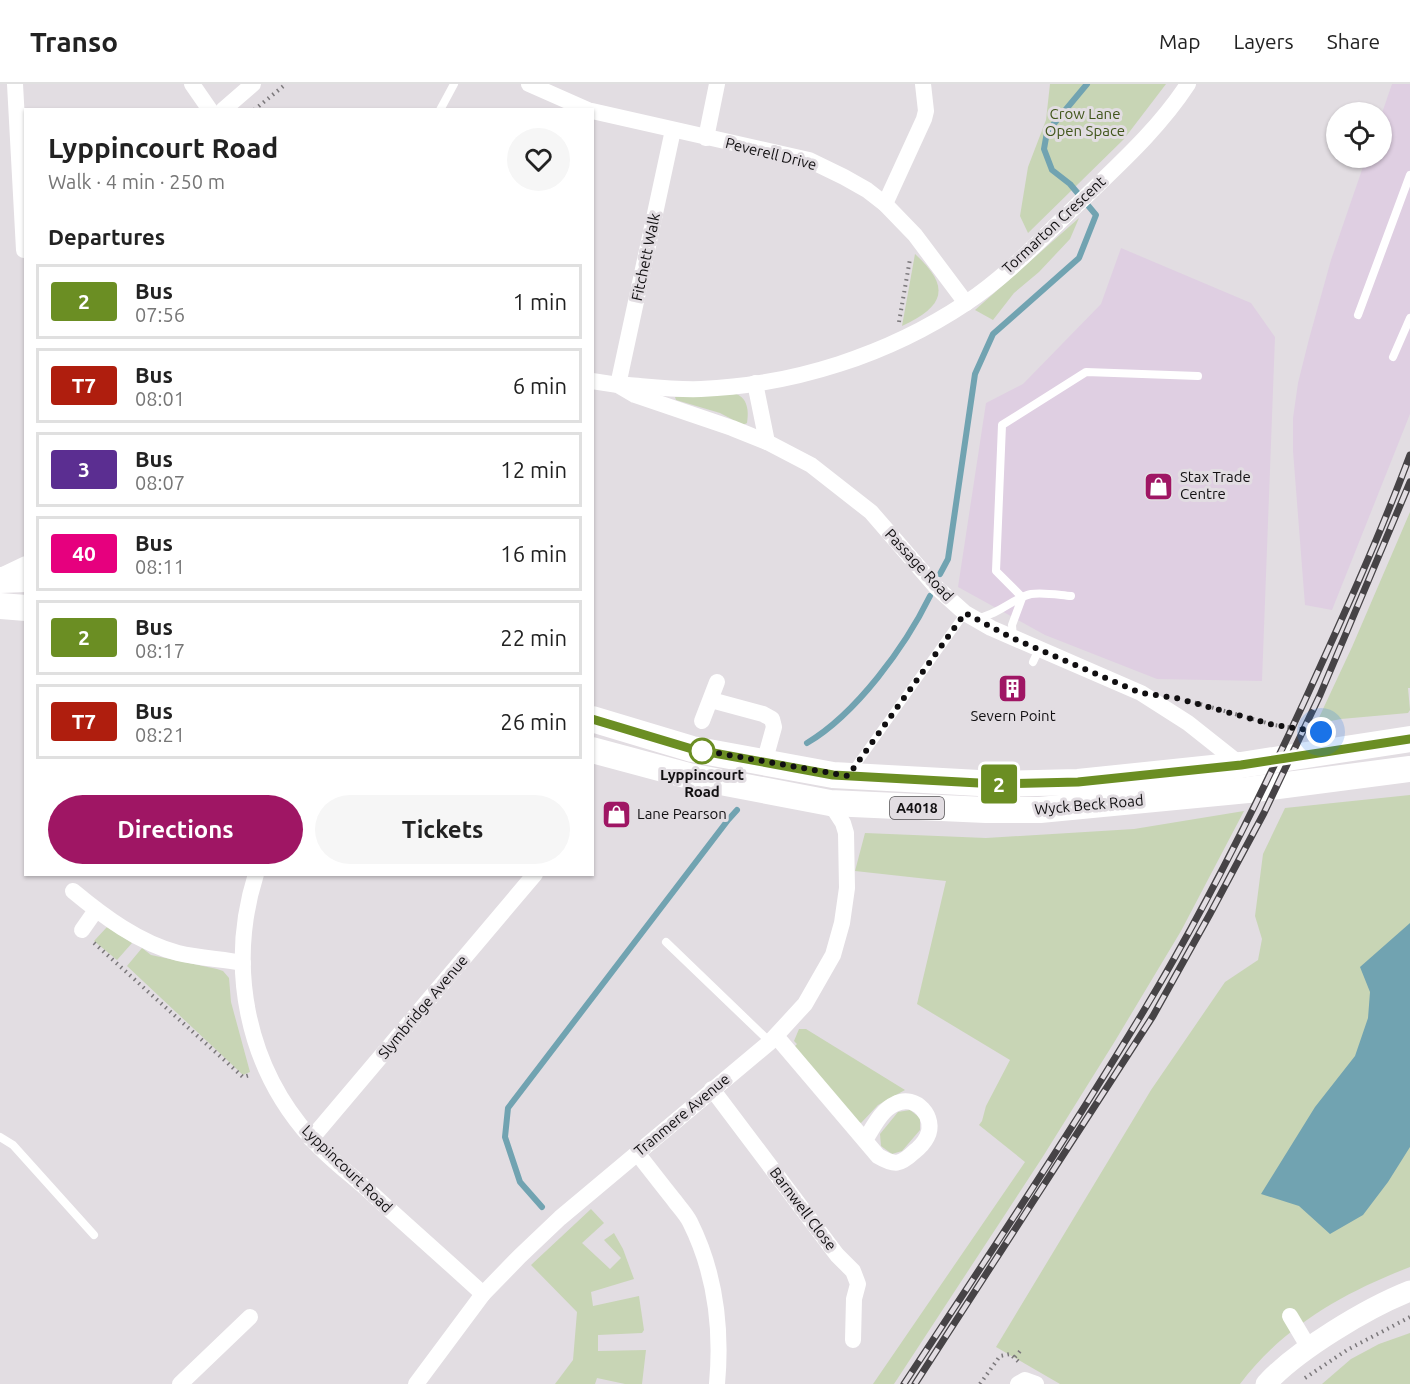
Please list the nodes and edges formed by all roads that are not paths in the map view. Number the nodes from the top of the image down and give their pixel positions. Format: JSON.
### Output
{"nodes":[{"id":1,"x":15,"y":84,"type":"edge"},
{"id":2,"x":192,"y":84,"type":"edge"},
{"id":3,"x":254,"y":84,"type":"edge"},
{"id":4,"x":454,"y":84,"type":"edge"},
{"id":5,"x":529,"y":84,"type":"edge"},
{"id":6,"x":717,"y":84,"type":"edge"},
{"id":7,"x":923,"y":84,"type":"edge"},
{"id":8,"x":1188,"y":84,"type":"edge"},
{"id":9,"x":209,"y":108,"type":"edge"},
{"id":10,"x":225,"y":108,"type":"edge"},
{"id":11,"x":441,"y":108,"type":"edge"},
{"id":12,"x":583,"y":108,"type":"edge"},
{"id":13,"x":594,"y":111,"type":"edge"},
{"id":14,"x":673,"y":130,"type":"junction"},
{"id":15,"x":706,"y":138,"type":"junction"},
{"id":16,"x":1410,"y":176,"type":"edge"},
{"id":17,"x":885,"y":204,"type":"junction"},
{"id":18,"x":24,"y":250,"type":"dead end"},
{"id":19,"x":966,"y":303,"type":"junction"},
{"id":20,"x":1358,"y":315,"type":"dead end"},
{"id":21,"x":1410,"y":318,"type":"edge"},
{"id":22,"x":1393,"y":357,"type":"dead end"},
{"id":23,"x":1198,"y":376,"type":"dead end"},
{"id":24,"x":594,"y":381,"type":"edge"},
{"id":25,"x":755,"y":383,"type":"junction"},
{"id":26,"x":618,"y":385,"type":"junction"},
{"id":27,"x":766,"y":442,"type":"junction"},
{"id":28,"x":24,"y":565,"type":"edge"},
{"id":29,"x":0,"y":578,"type":"edge"},
{"id":30,"x":24,"y":579,"type":"edge"},
{"id":31,"x":1071,"y":596,"type":"dead end"},
{"id":32,"x":1022,"y":597,"type":"junction"},
{"id":33,"x":0,"y":606,"type":"edge"},
{"id":34,"x":24,"y":608,"type":"edge"},
{"id":35,"x":970,"y":616,"type":"junction"},
{"id":36,"x":1012,"y":638,"type":"junction"},
{"id":37,"x":717,"y":682,"type":"dead end"},
{"id":38,"x":711,"y":700,"type":"junction"},
{"id":39,"x":594,"y":720,"type":"edge"},
{"id":40,"x":702,"y":721,"type":"dead end"},
{"id":41,"x":1410,"y":739,"type":"edge"},
{"id":42,"x":594,"y":751,"type":"edge"},
{"id":43,"x":764,"y":763,"type":"junction"},
{"id":44,"x":1249,"y":764,"type":"junction"},
{"id":45,"x":1410,"y":770,"type":"edge"},
{"id":46,"x":848,"y":776,"type":"junction"},
{"id":47,"x":830,"y":803,"type":"junction"},
{"id":48,"x":255,"y":876,"type":"edge"},
{"id":49,"x":533,"y":876,"type":"edge"},
{"id":50,"x":73,"y":891,"type":"dead end"},
{"id":51,"x":96,"y":910,"type":"junction"},
{"id":52,"x":82,"y":930,"type":"road end"},
{"id":53,"x":666,"y":942,"type":"dead end"},
{"id":54,"x":243,"y":963,"type":"junction"},
{"id":55,"x":773,"y":1039,"type":"junction"},
{"id":56,"x":712,"y":1089,"type":"junction"},
{"id":57,"x":0,"y":1137,"type":"edge"},
{"id":58,"x":311,"y":1139,"type":"junction"},
{"id":59,"x":865,"y":1140,"type":"dead end"},
{"id":60,"x":637,"y":1153,"type":"junction"},
{"id":61,"x":94,"y":1235,"type":"dead end"},
{"id":62,"x":1410,"y":1291,"type":"edge"},
{"id":63,"x":483,"y":1294,"type":"junction"},
{"id":64,"x":1290,"y":1316,"type":"dead end"},
{"id":65,"x":250,"y":1317,"type":"dead end"},
{"id":66,"x":853,"y":1340,"type":"dead end"},
{"id":67,"x":1309,"y":1348,"type":"junction"},
{"id":68,"x":180,"y":1384,"type":"edge"},
{"id":69,"x":416,"y":1384,"type":"edge"},
{"id":70,"x":717,"y":1384,"type":"edge"},
{"id":71,"x":1266,"y":1384,"type":"edge"}],
"edges":[{"from":1,"to":18,"type":"street"},
{"from":2,"to":9,"type":"street"},
{"from":3,"to":10,"type":"street"},
{"from":4,"to":11,"type":"lane"},
{"from":5,"to":12,"type":"street"},
{"from":6,"to":15,"type":"street"},
{"from":7,"to":17,"type":"street"},
{"from":8,"to":19,"type":"street","name":"Tormarton Crescent"},
{"from":13,"to":14,"type":"street","name":"Peverell Drive"},
{"from":14,"to":15,"type":"street","name":"Peverell Drive"},
{"from":14,"to":26,"type":"street","name":"Fitchett Walk"},
{"from":15,"to":17,"type":"street","name":"Peverell Drive"},
{"from":16,"to":20,"type":"lane"},
{"from":17,"to":19,"type":"street","name":"Peverell Drive"},
{"from":19,"to":25,"type":"street","name":"Tormarton Crescent"},
{"from":21,"to":22,"type":"lane"},
{"from":23,"to":32,"type":"lane"},
{"from":24,"to":26,"type":"street","name":"Passage Road"},
{"from":25,"to":26,"type":"street","name":"Tormarton Crescent"},
{"from":25,"to":27,"type":"street"},
{"from":26,"to":27,"type":"street","name":"Passage Road"},
{"from":27,"to":35,"type":"street","name":"Passage Road"},
{"from":28,"to":29,"type":"street"},
{"from":29,"to":30,"type":"main road"},
{"from":31,"to":32,"type":"lane"},
{"from":32,"to":35,"type":"lane"},
{"from":32,"to":36,"type":"lane"},
{"from":33,"to":34,"type":"main road"},
{"from":35,"to":36,"type":"street","name":"Passage Road"},
{"from":35,"to":46,"type":"lane"},
{"from":36,"to":44,"type":"street","name":"Passage Road"},
{"from":37,"to":38,"type":"street"},
{"from":38,"to":40,"type":"street"},
{"from":38,"to":43,"type":"street"},
{"from":39,"to":43,"type":"main road","name":"Wyck Beck Road","number":"A4018"},
{"from":41,"to":44,"type":"main road","name":"Wyck Beck Road","number":"A4018"},
{"from":42,"to":47,"type":"main road","name":"Wyck Beck Road","number":"A4018"},
{"from":43,"to":46,"type":"main road","name":"Wyck Beck Road","number":"A4018"},
{"from":44,"to":46,"type":"main road","name":"Wyck Beck Road","number":"A4018"},
{"from":45,"to":47,"type":"main road","name":"Wyck Beck Road","number":"A4018"},
{"from":47,"to":55,"type":"street","name":"Tranmere Avenue"},
{"from":48,"to":54,"type":"street","name":"Lyppincourt Road"},
{"from":49,"to":58,"type":"street","name":"Slymbridge Avenue"},
{"from":50,"to":51,"type":"street"},
{"from":51,"to":52,"type":"street"},
{"from":51,"to":54,"type":"street"},
{"from":53,"to":55,"type":"lane"},
{"from":54,"to":58,"type":"street","name":"Lyppincourt Road"},
{"from":55,"to":56,"type":"street","name":"Tranmere Avenue"},
{"from":55,"to":59,"type":"street"},
{"from":56,"to":60,"type":"street","name":"Tranmere Avenue"},
{"from":56,"to":66,"type":"street","name":"Barnwell Close"},
{"from":57,"to":61,"type":"lane"},
{"from":58,"to":63,"type":"street","name":"Lyppincourt Road"},
{"from":60,"to":63,"type":"street","name":"Tranmere Avenue"},
{"from":60,"to":70,"type":"street"},
{"from":62,"to":67,"type":"street"},
{"from":63,"to":69,"type":"street","name":"Tranmere Avenue"},
{"from":64,"to":67,"type":"street"},
{"from":65,"to":68,"type":"street"},
{"from":67,"to":71,"type":"street"}]}
